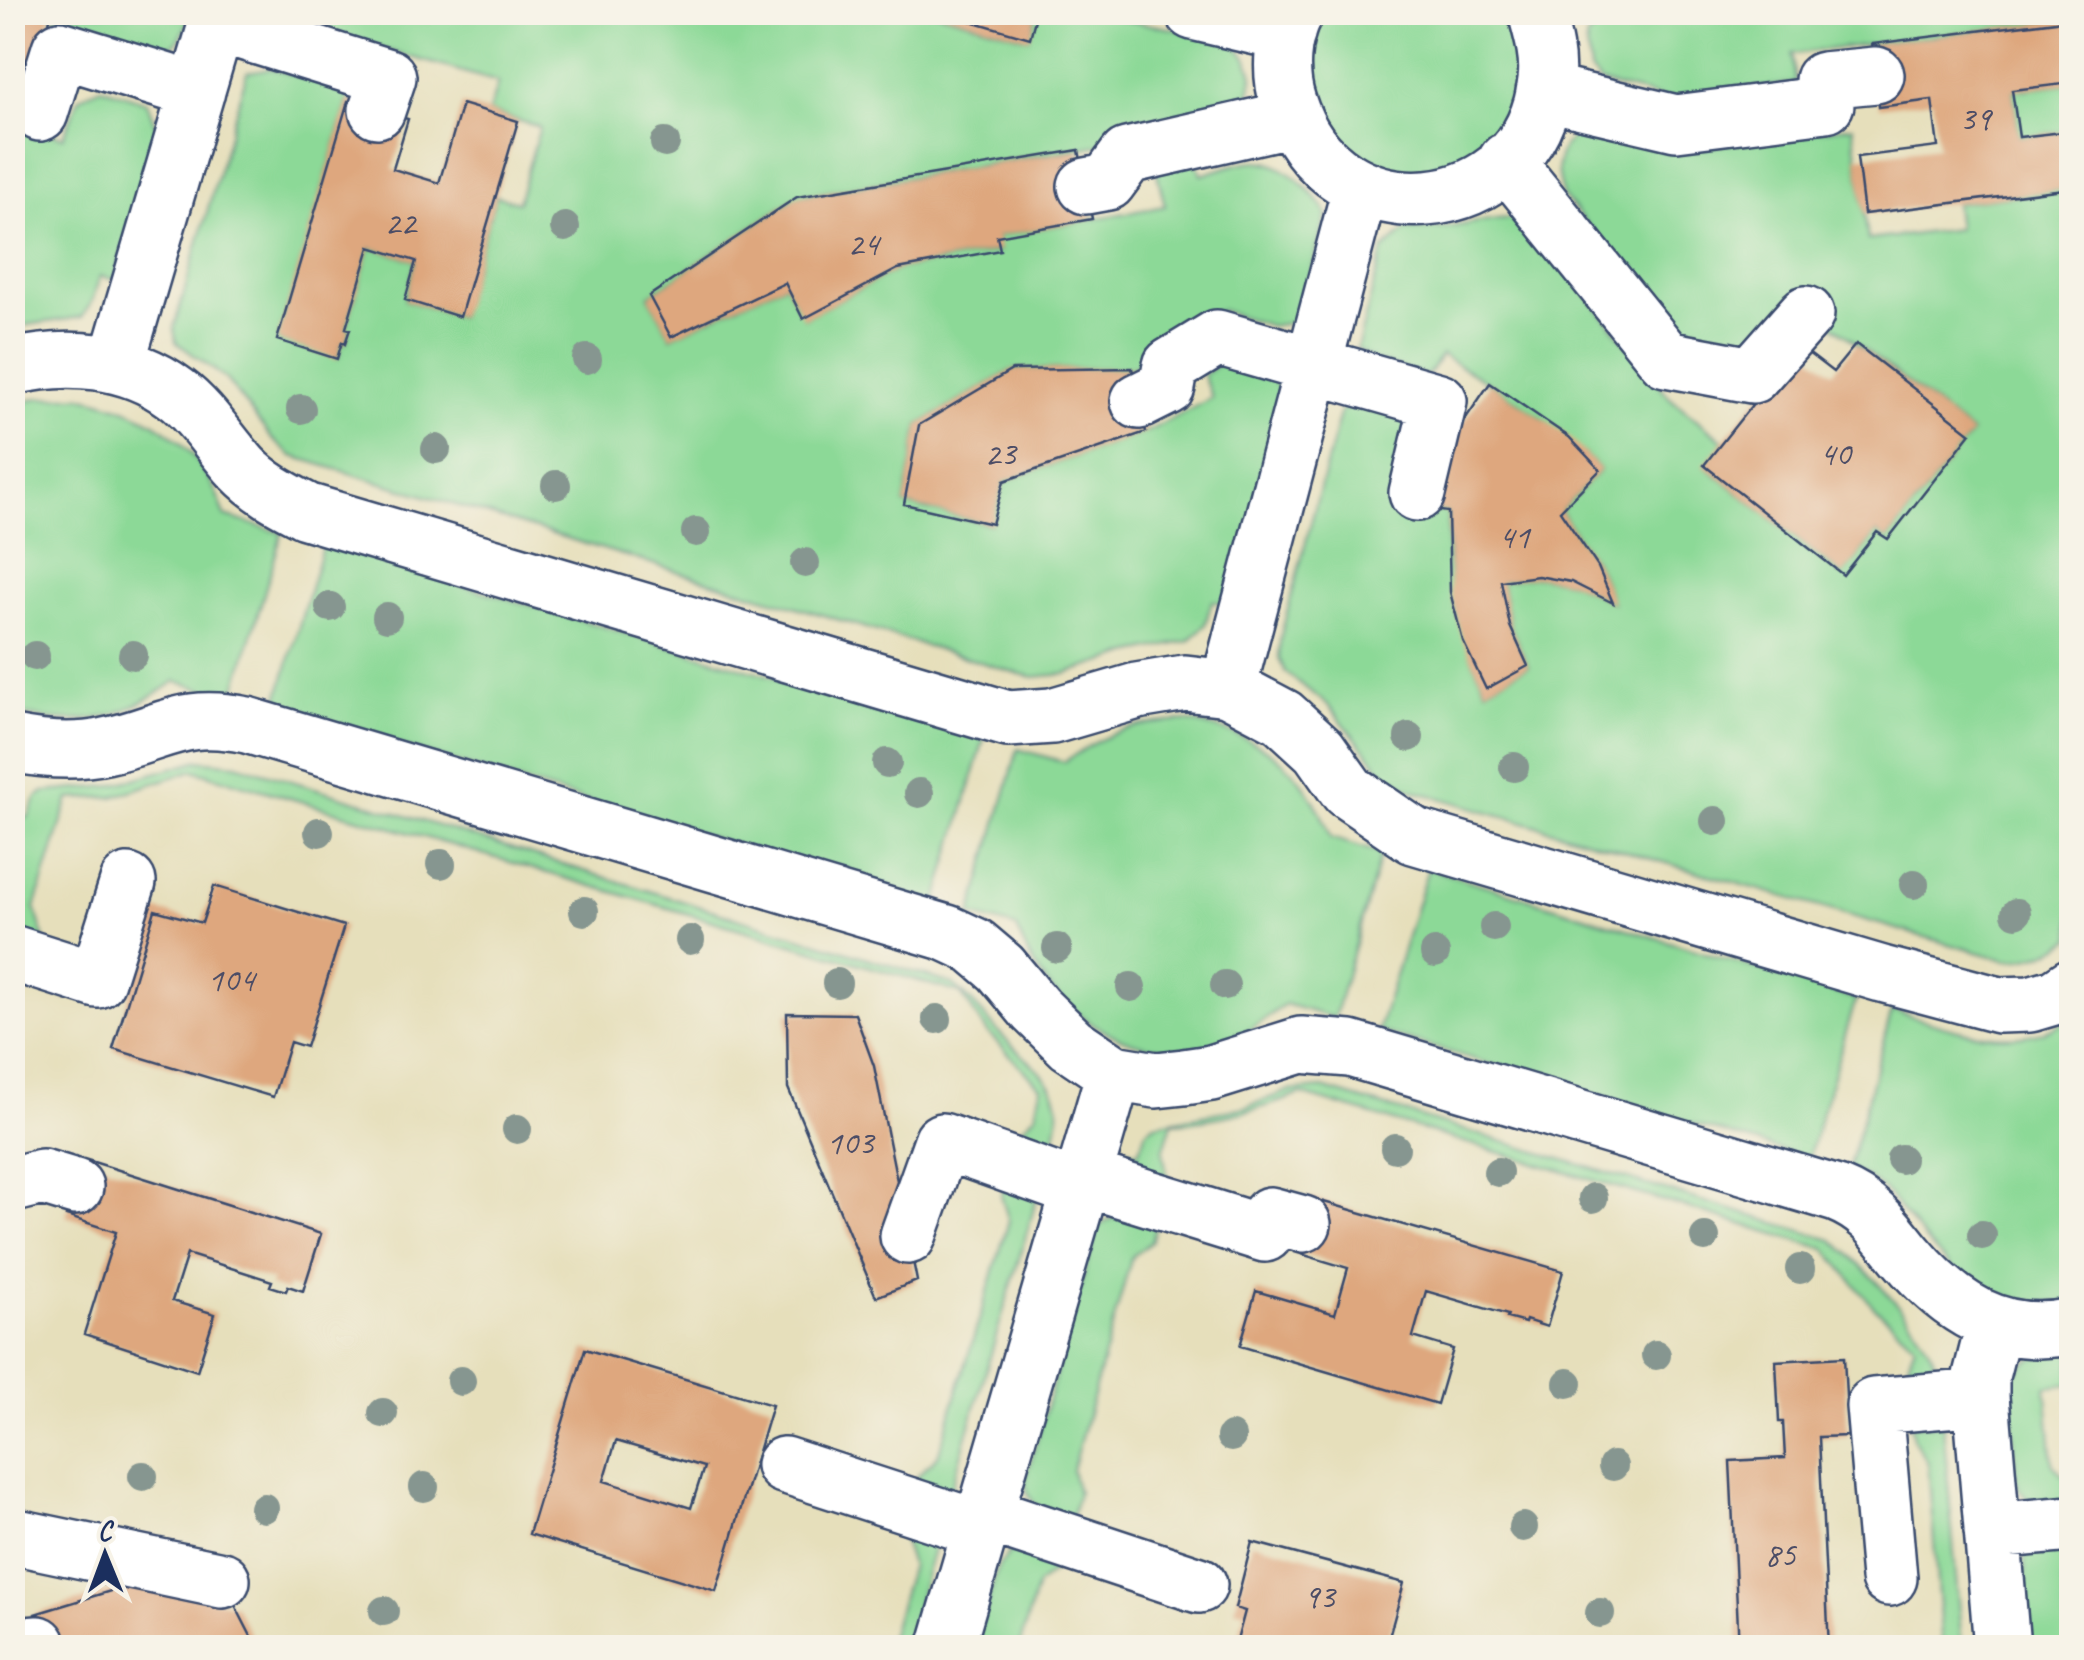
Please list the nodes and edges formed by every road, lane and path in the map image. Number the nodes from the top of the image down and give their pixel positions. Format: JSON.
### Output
{"nodes":[{"id":1,"x":1193,"y":12,"type":"edge"},
{"id":2,"x":1543,"y":15,"type":"edge"},
{"id":3,"x":219,"y":18,"type":"edge"},
{"id":4,"x":1291,"y":23,"type":"edge"},
{"id":5,"x":1876,"y":75,"type":"dead end"},
{"id":6,"x":197,"y":92,"type":"junction"},
{"id":7,"x":1544,"y":92,"type":"junction"},
{"id":8,"x":377,"y":110,"type":"dead end"},
{"id":9,"x":40,"y":112,"type":"dead end"},
{"id":10,"x":1293,"y":118,"type":"junction"},
{"id":11,"x":1506,"y":162,"type":"junction"},
{"id":12,"x":1086,"y":186,"type":"dead end"},
{"id":13,"x":1360,"y":189,"type":"junction"},
{"id":14,"x":1806,"y":314,"type":"dead end"},
{"id":15,"x":116,"y":365,"type":"junction"},
{"id":16,"x":12,"y":367,"type":"edge"},
{"id":17,"x":1315,"y":367,"type":"junction"},
{"id":18,"x":1139,"y":401,"type":"dead end"},
{"id":19,"x":1417,"y":493,"type":"dead end"},
{"id":20,"x":1228,"y":688,"type":"junction"},
{"id":21,"x":12,"y":744,"type":"edge"},
{"id":22,"x":128,"y":882,"type":"dead end"},
{"id":23,"x":12,"y":953,"type":"edge"},
{"id":24,"x":2072,"y":986,"type":"edge"},
{"id":25,"x":1114,"y":1072,"type":"junction"},
{"id":26,"x":12,"y":1182,"type":"edge"},
{"id":27,"x":1082,"y":1184,"type":"junction"},
{"id":28,"x":75,"y":1187,"type":"dead end"},
{"id":29,"x":1302,"y":1224,"type":"dead end"},
{"id":30,"x":908,"y":1236,"type":"dead end"},
{"id":31,"x":1994,"y":1325,"type":"junction"},
{"id":32,"x":2072,"y":1326,"type":"edge"},
{"id":33,"x":1981,"y":1396,"type":"junction"},
{"id":34,"x":784,"y":1465,"type":"dead end"},
{"id":35,"x":983,"y":1522,"type":"junction"},
{"id":36,"x":2072,"y":1524,"type":"edge"},
{"id":37,"x":1992,"y":1531,"type":"junction"},
{"id":38,"x":12,"y":1536,"type":"edge"},
{"id":39,"x":1889,"y":1578,"type":"dead end"},
{"id":40,"x":222,"y":1580,"type":"dead end"},
{"id":41,"x":1199,"y":1585,"type":"dead end"},
{"id":42,"x":946,"y":1648,"type":"edge"},
{"id":43,"x":2002,"y":1648,"type":"edge"}],
"edges":[{"from":1,"to":4,"type":"street"},
{"from":2,"to":7,"type":"street"},
{"from":3,"to":6,"type":"street"},
{"from":3,"to":8,"type":"street"},
{"from":4,"to":10,"type":"street"},
{"from":5,"to":7,"type":"street"},
{"from":6,"to":9,"type":"street"},
{"from":6,"to":15,"type":"street"},
{"from":7,"to":11,"type":"street"},
{"from":10,"to":12,"type":"street"},
{"from":10,"to":13,"type":"street"},
{"from":11,"to":13,"type":"street"},
{"from":11,"to":14,"type":"street"},
{"from":13,"to":17,"type":"street"},
{"from":15,"to":16,"type":"street"},
{"from":15,"to":20,"type":"street"},
{"from":17,"to":18,"type":"street"},
{"from":17,"to":19,"type":"street"},
{"from":17,"to":20,"type":"street"},
{"from":20,"to":24,"type":"street"},
{"from":21,"to":25,"type":"street"},
{"from":22,"to":23,"type":"street"},
{"from":25,"to":27,"type":"street"},
{"from":25,"to":31,"type":"street"},
{"from":26,"to":28,"type":"street"},
{"from":27,"to":29,"type":"street"},
{"from":27,"to":30,"type":"street"},
{"from":27,"to":35,"type":"street"},
{"from":31,"to":32,"type":"street"},
{"from":31,"to":33,"type":"street"},
{"from":33,"to":37,"type":"street"},
{"from":33,"to":39,"type":"street"},
{"from":34,"to":35,"type":"street"},
{"from":35,"to":41,"type":"street"},
{"from":35,"to":42,"type":"street"},
{"from":36,"to":37,"type":"street"},
{"from":37,"to":43,"type":"street"},
{"from":38,"to":40,"type":"street"}]}
